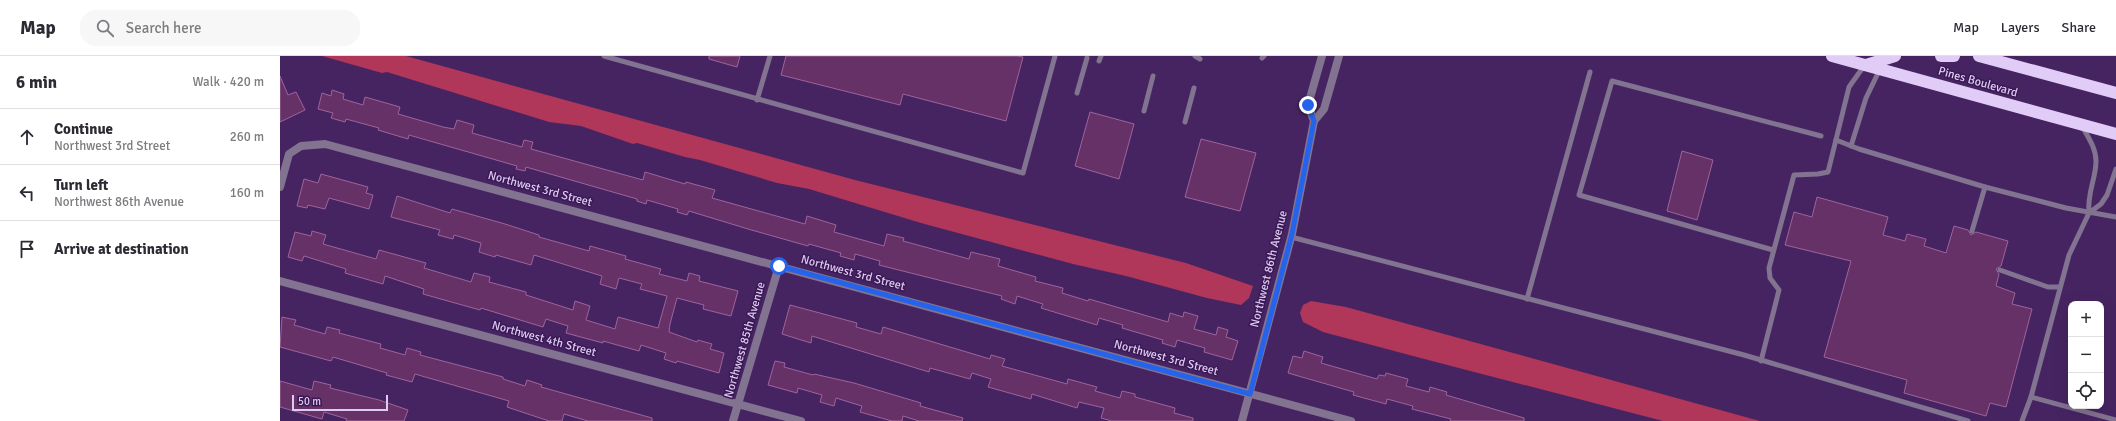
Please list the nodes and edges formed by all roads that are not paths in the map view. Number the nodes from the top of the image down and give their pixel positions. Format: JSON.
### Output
{"nodes":[{"id":1,"x":604,"y":56,"type":"edge"},
{"id":2,"x":770,"y":56,"type":"edge"},
{"id":3,"x":1055,"y":56,"type":"edge"},
{"id":4,"x":1322,"y":56,"type":"edge"},
{"id":5,"x":1339,"y":56,"type":"edge"},
{"id":6,"x":1832,"y":56,"type":"edge"},
{"id":7,"x":1895,"y":56,"type":"edge"},
{"id":8,"x":1941,"y":56,"type":"edge"},
{"id":9,"x":1954,"y":56,"type":"edge"},
{"id":10,"x":1979,"y":56,"type":"edge"},
{"id":11,"x":1087,"y":58,"type":"dead end"},
{"id":12,"x":1865,"y":65,"type":"junction"},
{"id":13,"x":1880,"y":69,"type":"junction"},
{"id":14,"x":1590,"y":72,"type":"dead end"},
{"id":15,"x":1153,"y":76,"type":"dead end"},
{"id":16,"x":1194,"y":88,"type":"dead end"},
{"id":17,"x":1077,"y":93,"type":"dead end"},
{"id":18,"x":2116,"y":93,"type":"edge"},
{"id":19,"x":757,"y":100,"type":"junction"},
{"id":20,"x":1144,"y":111,"type":"dead end"},
{"id":21,"x":1314,"y":121,"type":"junction"},
{"id":22,"x":1185,"y":122,"type":"dead end"},
{"id":23,"x":2081,"y":125,"type":"junction"},
{"id":24,"x":2116,"y":134,"type":"edge"},
{"id":25,"x":1821,"y":136,"type":"dead end"},
{"id":26,"x":1836,"y":140,"type":"junction"},
{"id":27,"x":1851,"y":146,"type":"junction"},
{"id":28,"x":2116,"y":169,"type":"edge"},
{"id":29,"x":280,"y":187,"type":"edge"},
{"id":30,"x":1985,"y":187,"type":"junction"},
{"id":31,"x":2089,"y":213,"type":"junction"},
{"id":32,"x":2116,"y":217,"type":"edge"},
{"id":33,"x":1972,"y":231,"type":"dead end"},
{"id":34,"x":1291,"y":237,"type":"junction"},
{"id":35,"x":1773,"y":250,"type":"junction"},
{"id":36,"x":779,"y":266,"type":"junction"},
{"id":37,"x":2000,"y":270,"type":"dead end"},
{"id":38,"x":280,"y":281,"type":"edge"},
{"id":39,"x":2060,"y":287,"type":"junction"},
{"id":40,"x":1527,"y":299,"type":"junction"},
{"id":41,"x":1761,"y":361,"type":"junction"},
{"id":42,"x":1250,"y":394,"type":"junction"},
{"id":43,"x":2031,"y":397,"type":"junction"},
{"id":44,"x":738,"y":404,"type":"junction"},
{"id":45,"x":2116,"y":420,"type":"edge"},
{"id":46,"x":734,"y":421,"type":"edge"},
{"id":47,"x":801,"y":421,"type":"edge"},
{"id":48,"x":1242,"y":421,"type":"edge"},
{"id":49,"x":1351,"y":421,"type":"edge"},
{"id":50,"x":1968,"y":421,"type":"edge"},
{"id":51,"x":2022,"y":421,"type":"edge"}],
"edges":[{"from":1,"to":19,"type":"lane"},
{"from":2,"to":19,"type":"lane"},
{"from":3,"to":19,"type":"lane"},
{"from":4,"to":21,"type":"street","name":"Northwest 86th Avenue"},
{"from":5,"to":21,"type":"street","name":"Northwest 86th Avenue"},
{"from":6,"to":12,"type":"highway","name":"Pines Boulevard"},
{"from":7,"to":12,"type":"highway"},
{"from":8,"to":9,"type":"highway"},
{"from":10,"to":18,"type":"highway"},
{"from":11,"to":17,"type":"lane"},
{"from":12,"to":13,"type":"highway","name":"Pines Boulevard"},
{"from":12,"to":26,"type":"lane"},
{"from":13,"to":23,"type":"highway","name":"Pines Boulevard"},
{"from":13,"to":27,"type":"lane"},
{"from":14,"to":40,"type":"lane"},
{"from":15,"to":20,"type":"lane"},
{"from":16,"to":22,"type":"lane"},
{"from":21,"to":34,"type":"street","name":"Northwest 86th Avenue"},
{"from":23,"to":24,"type":"highway","name":"Pines Boulevard"},
{"from":23,"to":31,"type":"lane"},
{"from":25,"to":35,"type":"lane"},
{"from":26,"to":27,"type":"lane"},
{"from":26,"to":35,"type":"lane"},
{"from":27,"to":30,"type":"lane"},
{"from":28,"to":31,"type":"lane"},
{"from":29,"to":36,"type":"street","name":"Northwest 3rd Street"},
{"from":30,"to":31,"type":"lane"},
{"from":30,"to":33,"type":"lane"},
{"from":31,"to":32,"type":"lane"},
{"from":31,"to":39,"type":"lane"},
{"from":34,"to":40,"type":"lane"},
{"from":34,"to":42,"type":"street","name":"Northwest 86th Avenue"},
{"from":35,"to":41,"type":"lane"},
{"from":36,"to":42,"type":"street","name":"Northwest 3rd Street"},
{"from":36,"to":44,"type":"street","name":"Northwest 85th Avenue"},
{"from":37,"to":39,"type":"lane"},
{"from":38,"to":44,"type":"street","name":"Northwest 4th Street"},
{"from":39,"to":43,"type":"lane"},
{"from":40,"to":41,"type":"lane"},
{"from":41,"to":50,"type":"lane"},
{"from":42,"to":48,"type":"street","name":"Northwest 86th Avenue"},
{"from":42,"to":49,"type":"street","name":"Northwest 3rd Street"},
{"from":43,"to":45,"type":"lane"},
{"from":43,"to":51,"type":"lane"},
{"from":44,"to":46,"type":"street","name":"Northwest 85th Avenue"},
{"from":44,"to":47,"type":"street","name":"Northwest 4th Street"}]}
